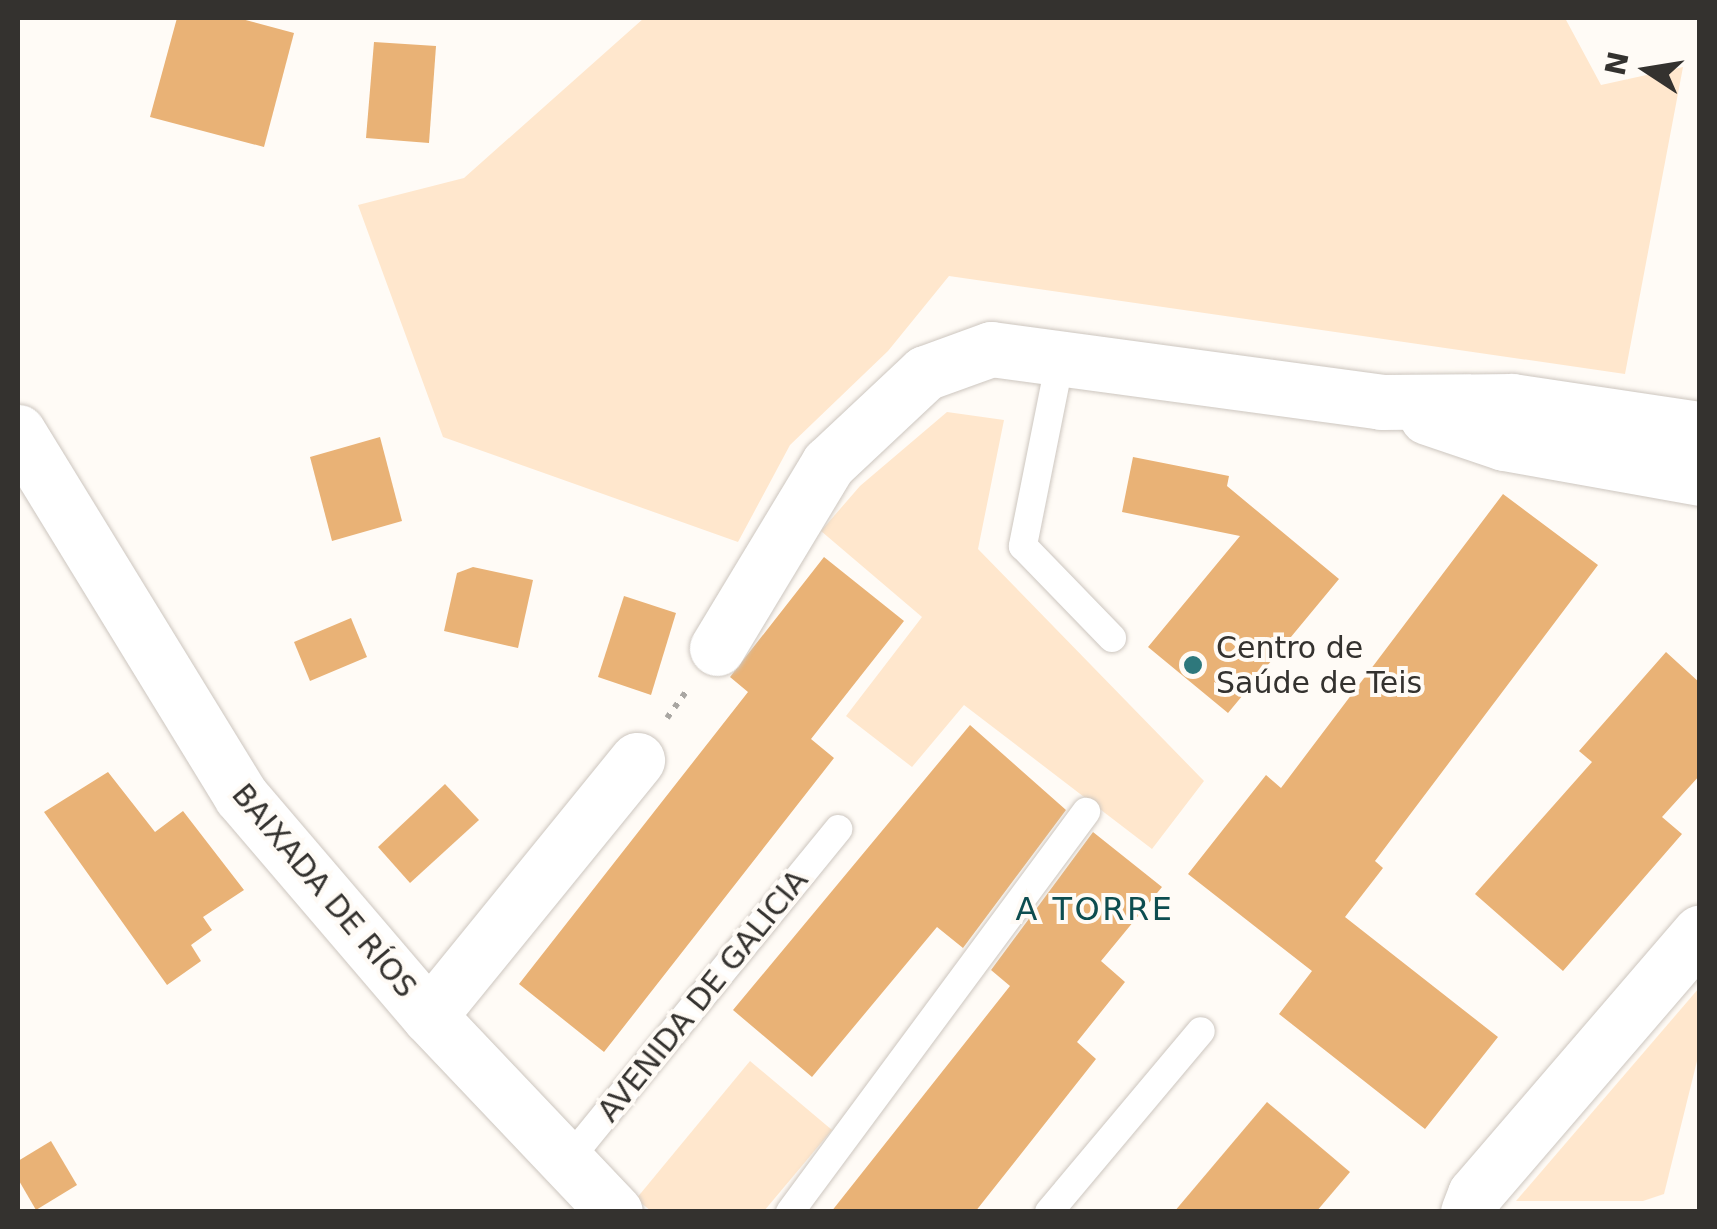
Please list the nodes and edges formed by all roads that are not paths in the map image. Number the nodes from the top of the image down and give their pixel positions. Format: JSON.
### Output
{"nodes":[{"id":1,"x":1061,"y":355,"type":"junction"},
{"id":2,"x":1381,"y":402,"type":"junction"},
{"id":3,"x":1700,"y":429,"type":"edge"},
{"id":4,"x":18,"y":432,"type":"edge"},
{"id":5,"x":1700,"y":478,"type":"edge"},
{"id":6,"x":1112,"y":638,"type":"dead end"},
{"id":7,"x":717,"y":648,"type":"road end"},
{"id":8,"x":637,"y":760,"type":"road end"},
{"id":9,"x":1086,"y":812,"type":"dead end"},
{"id":10,"x":838,"y":829,"type":"dead end"},
{"id":11,"x":1700,"y":932,"type":"edge"},
{"id":12,"x":429,"y":1016,"type":"junction"},
{"id":13,"x":1201,"y":1032,"type":"dead end"},
{"id":14,"x":566,"y":1162,"type":"junction"},
{"id":15,"x":615,"y":1212,"type":"edge"},
{"id":16,"x":790,"y":1212,"type":"edge"},
{"id":17,"x":1048,"y":1212,"type":"edge"},
{"id":18,"x":1468,"y":1212,"type":"edge"}],
"edges":[{"from":1,"to":2,"type":"street"},
{"from":1,"to":6,"type":"lane"},
{"from":1,"to":7,"type":"street"},
{"from":2,"to":3,"type":"street"},
{"from":2,"to":5,"type":"street"},
{"from":4,"to":12,"type":"street","name":"BAIXADA DE RÍOS"},
{"from":8,"to":12,"type":"street"},
{"from":9,"to":16,"type":"lane"},
{"from":10,"to":14,"type":"lane","name":"AVENIDA DE GALICIA"},
{"from":11,"to":18,"type":"street"},
{"from":12,"to":14,"type":"street","name":"BAIXADA DE RÍOS"},
{"from":13,"to":17,"type":"lane"},
{"from":14,"to":15,"type":"street","name":"BAIXADA DE RÍOS"}]}
